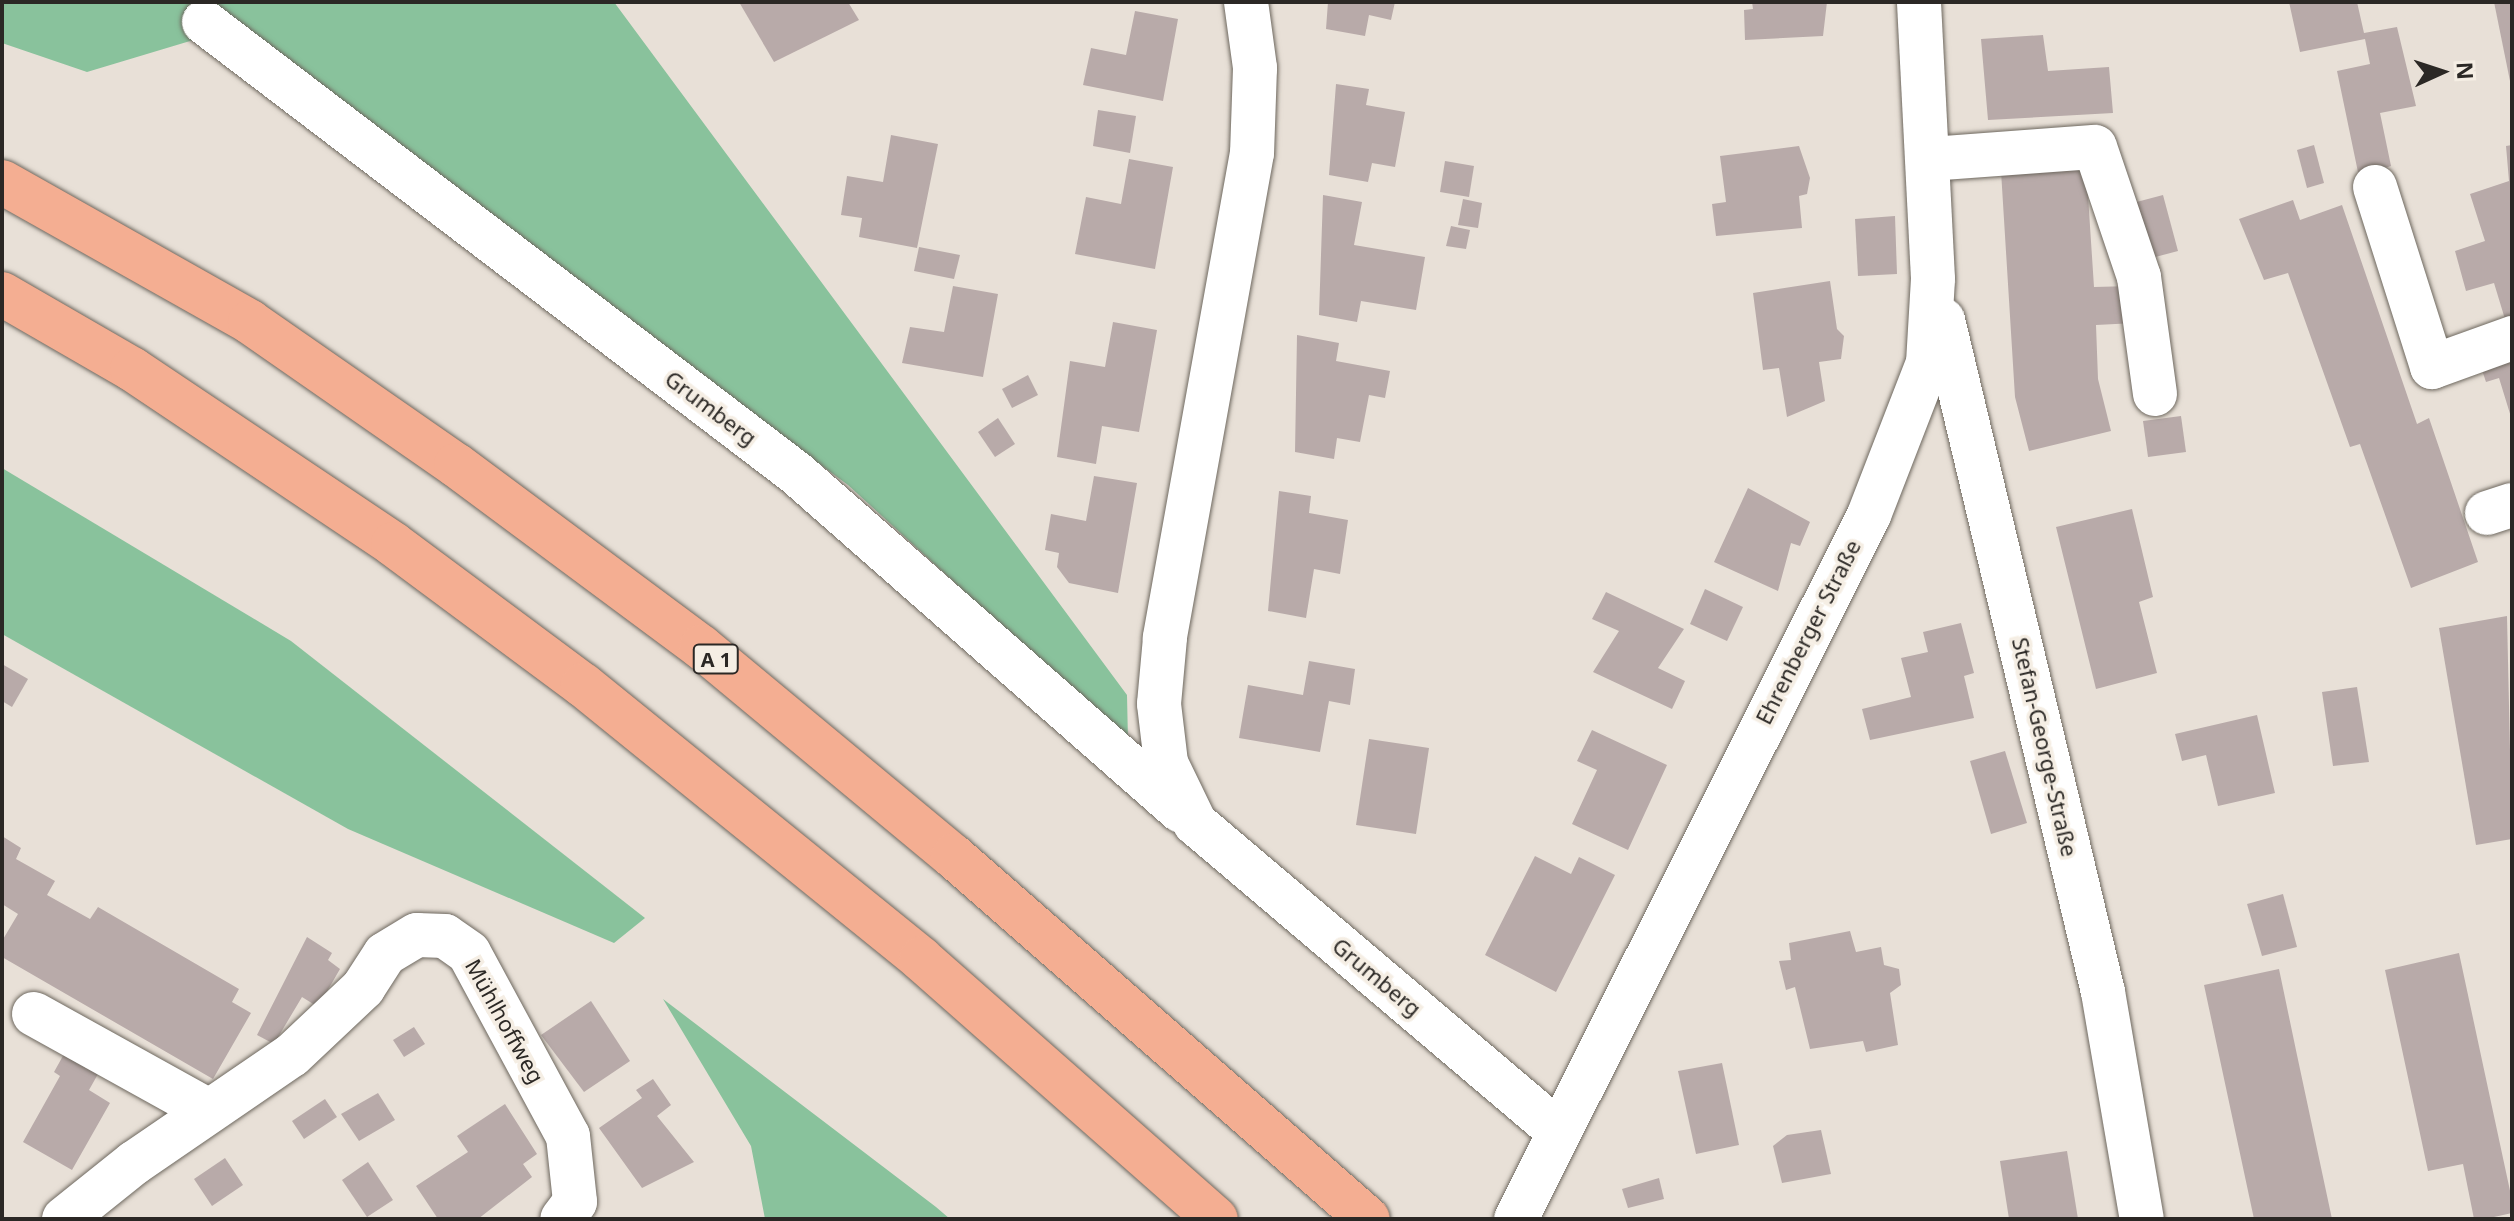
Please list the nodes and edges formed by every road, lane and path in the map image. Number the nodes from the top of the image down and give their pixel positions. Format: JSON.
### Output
{"nodes":[{"id":1,"x":1246,"y":2,"type":"edge"},
{"id":2,"x":1919,"y":2,"type":"edge"},
{"id":3,"x":204,"y":22,"type":"dead end"},
{"id":4,"x":1930,"y":159,"type":"junction"},
{"id":5,"x":2,"y":182,"type":"edge"},
{"id":6,"x":2375,"y":187,"type":"dead end"},
{"id":7,"x":1933,"y":279,"type":"junction"},
{"id":8,"x":2,"y":294,"type":"edge"},
{"id":9,"x":2512,"y":338,"type":"edge"},
{"id":10,"x":2155,"y":394,"type":"dead end"},
{"id":11,"x":1195,"y":823,"type":"junction"},
{"id":12,"x":34,"y":1014,"type":"dead end"},
{"id":13,"x":209,"y":1111,"type":"junction"},
{"id":14,"x":1559,"y":1132,"type":"junction"},
{"id":15,"x":1518,"y":1214,"type":"edge"},
{"id":16,"x":64,"y":1219,"type":"edge"},
{"id":17,"x":562,"y":1219,"type":"edge"},
{"id":18,"x":1216,"y":1219,"type":"edge"},
{"id":19,"x":1368,"y":1219,"type":"edge"},
{"id":20,"x":2142,"y":1219,"type":"edge"}],
"edges":[{"from":1,"to":11,"type":"street","name":"Grumberg"},
{"from":2,"to":4,"type":"street","name":"Ehrenberger Straße"},
{"from":3,"to":11,"type":"street","name":"Grumberg"},
{"from":4,"to":7,"type":"street","name":"Ehrenberger Straße"},
{"from":4,"to":10,"type":"street"},
{"from":5,"to":19,"type":"highway","number":"A 1"},
{"from":6,"to":9,"type":"street"},
{"from":7,"to":14,"type":"street","name":"Ehrenberger Straße"},
{"from":7,"to":20,"type":"street","name":"Stefan-George-Straße"},
{"from":8,"to":18,"type":"highway"},
{"from":11,"to":14,"type":"street","name":"Grumberg"},
{"from":12,"to":13,"type":"street"},
{"from":13,"to":16,"type":"street","name":"Mühlhoffweg"},
{"from":13,"to":17,"type":"street","name":"Mühlhoffweg"},
{"from":14,"to":15,"type":"street","name":"Ehrenberger Straße"}]}
